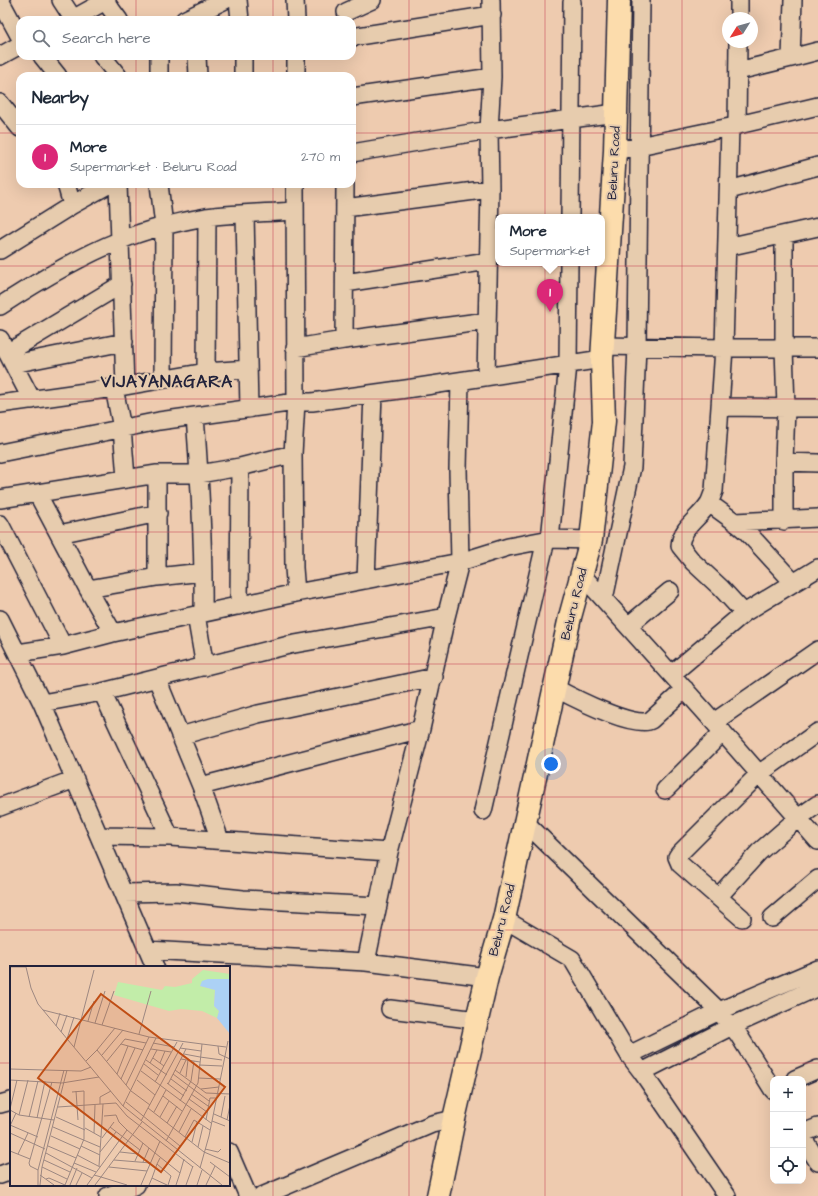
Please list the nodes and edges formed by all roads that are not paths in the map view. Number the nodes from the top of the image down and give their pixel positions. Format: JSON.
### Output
{"nodes":[{"id":1,"x":0,"y":0,"type":"edge"},
{"id":2,"x":61,"y":0,"type":"edge"},
{"id":3,"x":224,"y":0,"type":"edge"},
{"id":4,"x":238,"y":0,"type":"edge"},
{"id":5,"x":295,"y":0,"type":"edge"},
{"id":6,"x":372,"y":0,"type":"edge"},
{"id":7,"x":619,"y":0,"type":"edge"},
{"id":8,"x":641,"y":0,"type":"edge"},
{"id":9,"x":739,"y":0,"type":"edge"},
{"id":10,"x":794,"y":0,"type":"edge"},
{"id":11,"x":106,"y":1,"type":"edge"},
{"id":12,"x":572,"y":2,"type":"dead end"},
{"id":13,"x":491,"y":8,"type":"edge"},
{"id":14,"x":346,"y":11,"type":"edge"},
{"id":15,"x":739,"y":12,"type":"edge"},
{"id":16,"x":71,"y":16,"type":"edge"},
{"id":17,"x":80,"y":16,"type":"edge"},
{"id":18,"x":116,"y":16,"type":"edge"},
{"id":19,"x":196,"y":16,"type":"edge"},
{"id":20,"x":240,"y":16,"type":"edge"},
{"id":21,"x":296,"y":16,"type":"edge"},
{"id":22,"x":11,"y":29,"type":"edge"},
{"id":23,"x":356,"y":36,"type":"edge"},
{"id":24,"x":16,"y":47,"type":"edge"},
{"id":25,"x":738,"y":48,"type":"edge"},
{"id":26,"x":818,"y":51,"type":"edge"},
{"id":27,"x":0,"y":56,"type":"edge"},
{"id":28,"x":791,"y":58,"type":"junction"},
{"id":29,"x":45,"y":60,"type":"edge"},
{"id":30,"x":105,"y":60,"type":"edge"},
{"id":31,"x":159,"y":60,"type":"edge"},
{"id":32,"x":197,"y":60,"type":"edge"},
{"id":33,"x":243,"y":60,"type":"edge"},
{"id":34,"x":296,"y":60,"type":"edge"},
{"id":35,"x":738,"y":71,"type":"junction"},
{"id":36,"x":55,"y":72,"type":"edge"},
{"id":37,"x":115,"y":72,"type":"edge"},
{"id":38,"x":159,"y":72,"type":"edge"},
{"id":39,"x":198,"y":72,"type":"edge"},
{"id":40,"x":243,"y":72,"type":"edge"},
{"id":41,"x":296,"y":72,"type":"edge"},
{"id":42,"x":492,"y":76,"type":"junction"},
{"id":43,"x":356,"y":96,"type":"edge"},
{"id":44,"x":0,"y":103,"type":"edge"},
{"id":45,"x":816,"y":110,"type":"edge"},
{"id":46,"x":616,"y":113,"type":"junction"},
{"id":47,"x":572,"y":118,"type":"junction"},
{"id":48,"x":16,"y":123,"type":"edge"},
{"id":49,"x":734,"y":126,"type":"junction"},
{"id":50,"x":489,"y":130,"type":"junction"},
{"id":51,"x":639,"y":146,"type":"junction"},
{"id":52,"x":356,"y":151,"type":"edge"},
{"id":53,"x":615,"y":151,"type":"junction"},
{"id":54,"x":818,"y":166,"type":"edge"},
{"id":55,"x":67,"y":188,"type":"edge"},
{"id":56,"x":102,"y":188,"type":"edge"},
{"id":57,"x":118,"y":188,"type":"edge"},
{"id":58,"x":159,"y":188,"type":"edge"},
{"id":59,"x":295,"y":188,"type":"edge"},
{"id":60,"x":345,"y":188,"type":"edge"},
{"id":61,"x":490,"y":188,"type":"junction"},
{"id":62,"x":729,"y":190,"type":"junction"},
{"id":63,"x":72,"y":205,"type":"junction"},
{"id":64,"x":345,"y":208,"type":"junction"},
{"id":65,"x":295,"y":211,"type":"junction"},
{"id":66,"x":245,"y":214,"type":"junction"},
{"id":67,"x":570,"y":214,"type":"edge"},
{"id":68,"x":207,"y":217,"type":"junction"},
{"id":69,"x":164,"y":226,"type":"junction"},
{"id":70,"x":818,"y":227,"type":"edge"},
{"id":71,"x":784,"y":235,"type":"junction"},
{"id":72,"x":120,"y":240,"type":"junction"},
{"id":73,"x":727,"y":247,"type":"junction"},
{"id":74,"x":0,"y":250,"type":"edge"},
{"id":75,"x":488,"y":261,"type":"junction"},
{"id":76,"x":570,"y":266,"type":"edge"},
{"id":77,"x":345,"y":283,"type":"junction"},
{"id":78,"x":122,"y":284,"type":"junction"},
{"id":79,"x":0,"y":306,"type":"edge"},
{"id":80,"x":487,"y":321,"type":"junction"},
{"id":81,"x":344,"y":340,"type":"junction"},
{"id":82,"x":124,"y":342,"type":"junction"},
{"id":83,"x":637,"y":346,"type":"junction"},
{"id":84,"x":295,"y":348,"type":"junction"},
{"id":85,"x":724,"y":348,"type":"junction"},
{"id":86,"x":784,"y":348,"type":"junction"},
{"id":87,"x":818,"y":348,"type":"edge"},
{"id":88,"x":7,"y":352,"type":"edge"},
{"id":89,"x":603,"y":353,"type":"junction"},
{"id":90,"x":568,"y":365,"type":"junction"},
{"id":91,"x":248,"y":369,"type":"junction"},
{"id":92,"x":206,"y":372,"type":"junction"},
{"id":93,"x":486,"y":377,"type":"junction"},
{"id":94,"x":163,"y":379,"type":"junction"},
{"id":95,"x":460,"y":381,"type":"junction"},
{"id":96,"x":119,"y":387,"type":"junction"},
{"id":97,"x":373,"y":394,"type":"junction"},
{"id":98,"x":32,"y":400,"type":"junction"},
{"id":99,"x":296,"y":402,"type":"junction"},
{"id":100,"x":0,"y":404,"type":"edge"},
{"id":101,"x":720,"y":407,"type":"junction"},
{"id":102,"x":249,"y":408,"type":"junction"},
{"id":103,"x":786,"y":408,"type":"junction"},
{"id":104,"x":818,"y":408,"type":"edge"},
{"id":105,"x":195,"y":416,"type":"junction"},
{"id":106,"x":122,"y":428,"type":"junction"},
{"id":107,"x":0,"y":453,"type":"edge"},
{"id":108,"x":293,"y":454,"type":"junction"},
{"id":109,"x":784,"y":462,"type":"junction"},
{"id":110,"x":818,"y":463,"type":"edge"},
{"id":111,"x":240,"y":467,"type":"junction"},
{"id":112,"x":158,"y":474,"type":"junction"},
{"id":113,"x":199,"y":474,"type":"junction"},
{"id":114,"x":126,"y":478,"type":"junction"},
{"id":115,"x":38,"y":493,"type":"junction"},
{"id":116,"x":0,"y":499,"type":"edge"},
{"id":117,"x":709,"y":503,"type":"junction"},
{"id":118,"x":158,"y":514,"type":"junction"},
{"id":119,"x":818,"y":518,"type":"edge"},
{"id":120,"x":784,"y":520,"type":"junction"},
{"id":121,"x":735,"y":522,"type":"junction"},
{"id":122,"x":0,"y":524,"type":"edge"},
{"id":123,"x":59,"y":534,"type":"junction"},
{"id":124,"x":548,"y":539,"type":"junction"},
{"id":125,"x":591,"y":540,"type":"junction"},
{"id":126,"x":460,"y":562,"type":"junction"},
{"id":127,"x":818,"y":568,"type":"edge"},
{"id":128,"x":203,"y":572,"type":"junction"},
{"id":129,"x":582,"y":575,"type":"junction"},
{"id":130,"x":157,"y":577,"type":"junction"},
{"id":131,"x":366,"y":580,"type":"junction"},
{"id":132,"x":793,"y":582,"type":"junction"},
{"id":133,"x":88,"y":589,"type":"junction"},
{"id":134,"x":670,"y":591,"type":"dead end"},
{"id":135,"x":296,"y":593,"type":"junction"},
{"id":136,"x":604,"y":599,"type":"junction"},
{"id":137,"x":238,"y":606,"type":"junction"},
{"id":138,"x":744,"y":613,"type":"junction"},
{"id":139,"x":199,"y":614,"type":"junction"},
{"id":140,"x":446,"y":617,"type":"junction"},
{"id":141,"x":0,"y":619,"type":"edge"},
{"id":142,"x":628,"y":626,"type":"junction"},
{"id":143,"x":113,"y":633,"type":"junction"},
{"id":144,"x":63,"y":646,"type":"junction"},
{"id":145,"x":818,"y":650,"type":"edge"},
{"id":146,"x":18,"y":653,"type":"junction"},
{"id":147,"x":205,"y":667,"type":"junction"},
{"id":148,"x":672,"y":674,"type":"junction"},
{"id":149,"x":434,"y":677,"type":"junction"},
{"id":150,"x":157,"y":679,"type":"junction"},
{"id":151,"x":554,"y":688,"type":"junction"},
{"id":152,"x":685,"y":689,"type":"junction"},
{"id":153,"x":102,"y":692,"type":"junction"},
{"id":154,"x":42,"y":703,"type":"junction"},
{"id":155,"x":719,"y":727,"type":"junction"},
{"id":156,"x":421,"y":729,"type":"junction"},
{"id":157,"x":818,"y":732,"type":"edge"},
{"id":158,"x":180,"y":736,"type":"junction"},
{"id":159,"x":760,"y":773,"type":"junction"},
{"id":160,"x":75,"y":779,"type":"junction"},
{"id":161,"x":201,"y":786,"type":"junction"},
{"id":162,"x":665,"y":790,"type":"dead end"},
{"id":163,"x":818,"y":804,"type":"edge"},
{"id":164,"x":0,"y":806,"type":"edge"},
{"id":165,"x":483,"y":810,"type":"dead end"},
{"id":166,"x":798,"y":818,"type":"junction"},
{"id":167,"x":526,"y":822,"type":"junction"},
{"id":168,"x":99,"y":836,"type":"junction"},
{"id":169,"x":170,"y":837,"type":"junction"},
{"id":170,"x":220,"y":840,"type":"junction"},
{"id":171,"x":818,"y":841,"type":"edge"},
{"id":172,"x":390,"y":852,"type":"junction"},
{"id":173,"x":818,"y":879,"type":"edge"},
{"id":174,"x":124,"y":894,"type":"junction"},
{"id":175,"x":718,"y":896,"type":"junction"},
{"id":176,"x":378,"y":906,"type":"junction"},
{"id":177,"x":742,"y":918,"type":"dead end"},
{"id":178,"x":772,"y":918,"type":"dead end"},
{"id":179,"x":504,"y":919,"type":"junction"},
{"id":180,"x":148,"y":950,"type":"junction"},
{"id":181,"x":366,"y":962,"type":"junction"},
{"id":182,"x":155,"y":966,"type":"edge"},
{"id":183,"x":818,"y":968,"type":"edge"},
{"id":184,"x":487,"y":976,"type":"junction"},
{"id":185,"x":818,"y":987,"type":"edge"},
{"id":186,"x":390,"y":1010,"type":"dead end"},
{"id":187,"x":719,"y":1011,"type":"junction"},
{"id":188,"x":477,"y":1020,"type":"junction"},
{"id":189,"x":732,"y":1026,"type":"junction"},
{"id":190,"x":629,"y":1055,"type":"junction"},
{"id":191,"x":818,"y":1069,"type":"edge"},
{"id":192,"x":642,"y":1072,"type":"junction"},
{"id":193,"x":802,"y":1076,"type":"edge"},
{"id":194,"x":770,"y":1084,"type":"edge"},
{"id":195,"x":10,"y":1101,"type":"edge"},
{"id":196,"x":0,"y":1104,"type":"edge"},
{"id":197,"x":454,"y":1119,"type":"junction"},
{"id":198,"x":818,"y":1127,"type":"edge"},
{"id":199,"x":806,"y":1132,"type":"edge"},
{"id":200,"x":806,"y":1143,"type":"edge"},
{"id":201,"x":230,"y":1154,"type":"edge"},
{"id":202,"x":818,"y":1162,"type":"edge"},
{"id":203,"x":10,"y":1170,"type":"edge"},
{"id":204,"x":0,"y":1175,"type":"edge"},
{"id":205,"x":133,"y":1186,"type":"edge"},
{"id":206,"x":108,"y":1196,"type":"edge"},
{"id":207,"x":248,"y":1196,"type":"edge"},
{"id":208,"x":262,"y":1196,"type":"edge"},
{"id":209,"x":438,"y":1196,"type":"edge"},
{"id":210,"x":727,"y":1196,"type":"edge"}],
"edges":[{"from":1,"to":22,"type":"street"},
{"from":2,"to":16,"type":"street"},
{"from":3,"to":19,"type":"street"},
{"from":4,"to":20,"type":"street"},
{"from":5,"to":21,"type":"street"},
{"from":6,"to":14,"type":"street"},
{"from":7,"to":46,"type":"highway","name":"Beluru Road"},
{"from":8,"to":51,"type":"street"},
{"from":9,"to":15,"type":"street"},
{"from":10,"to":28,"type":"street"},
{"from":11,"to":17,"type":"street"},
{"from":11,"to":18,"type":"street"},
{"from":12,"to":47,"type":"street"},
{"from":13,"to":23,"type":"street"},
{"from":13,"to":42,"type":"street"},
{"from":24,"to":27,"type":"street"},
{"from":25,"to":35,"type":"street"},
{"from":26,"to":28,"type":"street"},
{"from":28,"to":35,"type":"street"},
{"from":29,"to":36,"type":"street"},
{"from":30,"to":37,"type":"street"},
{"from":31,"to":38,"type":"street"},
{"from":32,"to":39,"type":"street"},
{"from":33,"to":40,"type":"street"},
{"from":34,"to":41,"type":"street"},
{"from":35,"to":49,"type":"street"},
{"from":42,"to":43,"type":"street"},
{"from":42,"to":50,"type":"street"},
{"from":44,"to":48,"type":"street"},
{"from":45,"to":49,"type":"street"},
{"from":46,"to":47,"type":"street"},
{"from":46,"to":53,"type":"highway","name":"Beluru Road"},
{"from":47,"to":50,"type":"street"},
{"from":47,"to":67,"type":"street"},
{"from":49,"to":51,"type":"street"},
{"from":49,"to":62,"type":"street"},
{"from":50,"to":52,"type":"street"},
{"from":50,"to":61,"type":"street"},
{"from":51,"to":53,"type":"street"},
{"from":51,"to":83,"type":"street"},
{"from":53,"to":89,"type":"highway","name":"Beluru Road"},
{"from":54,"to":62,"type":"street"},
{"from":55,"to":63,"type":"street"},
{"from":56,"to":63,"type":"street"},
{"from":57,"to":72,"type":"street"},
{"from":58,"to":69,"type":"street"},
{"from":59,"to":65,"type":"street"},
{"from":60,"to":64,"type":"street"},
{"from":61,"to":64,"type":"street"},
{"from":61,"to":75,"type":"street"},
{"from":62,"to":73,"type":"street"},
{"from":63,"to":74,"type":"street"},
{"from":64,"to":77,"type":"street"},
{"from":65,"to":66,"type":"street"},
{"from":65,"to":84,"type":"street"},
{"from":66,"to":68,"type":"street"},
{"from":66,"to":91,"type":"street"},
{"from":68,"to":69,"type":"street"},
{"from":68,"to":92,"type":"street"},
{"from":69,"to":72,"type":"street"},
{"from":69,"to":94,"type":"street"},
{"from":70,"to":71,"type":"street"},
{"from":71,"to":73,"type":"street"},
{"from":71,"to":86,"type":"street"},
{"from":72,"to":78,"type":"street"},
{"from":72,"to":79,"type":"street"},
{"from":73,"to":85,"type":"street"},
{"from":75,"to":77,"type":"street"},
{"from":75,"to":80,"type":"street"},
{"from":76,"to":90,"type":"street"},
{"from":77,"to":81,"type":"street"},
{"from":78,"to":82,"type":"street"},
{"from":78,"to":88,"type":"street"},
{"from":80,"to":81,"type":"street"},
{"from":80,"to":93,"type":"street"},
{"from":81,"to":84,"type":"street"},
{"from":82,"to":88,"type":"street"},
{"from":82,"to":96,"type":"street"},
{"from":83,"to":85,"type":"street"},
{"from":83,"to":89,"type":"street"},
{"from":83,"to":136,"type":"street"},
{"from":84,"to":99,"type":"street"},
{"from":85,"to":86,"type":"street"},
{"from":85,"to":101,"type":"street"},
{"from":86,"to":87,"type":"street"},
{"from":86,"to":103,"type":"street"},
{"from":88,"to":98,"type":"street"},
{"from":89,"to":90,"type":"street"},
{"from":89,"to":125,"type":"highway","name":"Beluru Road"},
{"from":90,"to":93,"type":"street"},
{"from":90,"to":124,"type":"street"},
{"from":91,"to":92,"type":"street"},
{"from":91,"to":102,"type":"street"},
{"from":92,"to":94,"type":"street"},
{"from":93,"to":95,"type":"street"},
{"from":94,"to":96,"type":"street"},
{"from":95,"to":97,"type":"street"},
{"from":95,"to":126,"type":"street"},
{"from":96,"to":98,"type":"street"},
{"from":96,"to":106,"type":"street"},
{"from":97,"to":99,"type":"street"},
{"from":97,"to":131,"type":"street"},
{"from":98,"to":100,"type":"street"},
{"from":99,"to":102,"type":"street"},
{"from":99,"to":108,"type":"street"},
{"from":101,"to":103,"type":"street"},
{"from":101,"to":117,"type":"street"},
{"from":102,"to":105,"type":"street"},
{"from":103,"to":104,"type":"street"},
{"from":103,"to":109,"type":"street"},
{"from":105,"to":106,"type":"street"},
{"from":105,"to":113,"type":"street"},
{"from":106,"to":107,"type":"street"},
{"from":106,"to":114,"type":"street"},
{"from":108,"to":111,"type":"street"},
{"from":108,"to":135,"type":"street"},
{"from":109,"to":110,"type":"street"},
{"from":109,"to":120,"type":"street"},
{"from":111,"to":113,"type":"street"},
{"from":111,"to":137,"type":"street"},
{"from":112,"to":113,"type":"street"},
{"from":112,"to":114,"type":"street"},
{"from":112,"to":118,"type":"street"},
{"from":113,"to":128,"type":"street"},
{"from":114,"to":115,"type":"street"},
{"from":115,"to":116,"type":"street"},
{"from":115,"to":123,"type":"street"},
{"from":117,"to":121,"type":"street"},
{"from":117,"to":138,"type":"street"},
{"from":118,"to":123,"type":"street"},
{"from":118,"to":130,"type":"street"},
{"from":119,"to":120,"type":"street"},
{"from":120,"to":121,"type":"street"},
{"from":121,"to":132,"type":"street"},
{"from":122,"to":144,"type":"street"},
{"from":123,"to":133,"type":"street"},
{"from":124,"to":125,"type":"street"},
{"from":124,"to":126,"type":"street"},
{"from":124,"to":165,"type":"street"},
{"from":125,"to":129,"type":"highway","name":"Beluru Road"},
{"from":126,"to":131,"type":"street"},
{"from":126,"to":140,"type":"street"},
{"from":127,"to":132,"type":"street"},
{"from":128,"to":130,"type":"street"},
{"from":128,"to":139,"type":"street"},
{"from":129,"to":136,"type":"street"},
{"from":129,"to":151,"type":"highway","name":"Beluru Road"},
{"from":130,"to":133,"type":"street"},
{"from":131,"to":135,"type":"street"},
{"from":132,"to":138,"type":"street"},
{"from":133,"to":143,"type":"street"},
{"from":134,"to":142,"type":"street"},
{"from":135,"to":137,"type":"street"},
{"from":136,"to":142,"type":"street"},
{"from":137,"to":139,"type":"street"},
{"from":138,"to":148,"type":"street"},
{"from":139,"to":143,"type":"street"},
{"from":139,"to":147,"type":"street"},
{"from":140,"to":147,"type":"street"},
{"from":140,"to":149,"type":"street"},
{"from":141,"to":146,"type":"street"},
{"from":142,"to":148,"type":"street"},
{"from":143,"to":144,"type":"street"},
{"from":144,"to":146,"type":"street"},
{"from":145,"to":155,"type":"street"},
{"from":146,"to":154,"type":"street"},
{"from":147,"to":150,"type":"street"},
{"from":148,"to":152,"type":"street"},
{"from":149,"to":156,"type":"street"},
{"from":149,"to":158,"type":"street"},
{"from":150,"to":153,"type":"street"},
{"from":150,"to":158,"type":"street"},
{"from":151,"to":152,"type":"street"},
{"from":151,"to":167,"type":"highway","name":"Beluru Road"},
{"from":152,"to":155,"type":"street"},
{"from":153,"to":154,"type":"street"},
{"from":153,"to":169,"type":"street"},
{"from":154,"to":160,"type":"street"},
{"from":155,"to":159,"type":"street"},
{"from":155,"to":162,"type":"street"},
{"from":156,"to":161,"type":"street"},
{"from":156,"to":172,"type":"street"},
{"from":157,"to":159,"type":"street"},
{"from":158,"to":161,"type":"street"},
{"from":159,"to":166,"type":"street"},
{"from":159,"to":175,"type":"street"},
{"from":160,"to":164,"type":"street"},
{"from":160,"to":168,"type":"street"},
{"from":161,"to":170,"type":"street"},
{"from":163,"to":166,"type":"street"},
{"from":166,"to":171,"type":"street"},
{"from":166,"to":175,"type":"street"},
{"from":167,"to":179,"type":"highway","name":"Beluru Road"},
{"from":167,"to":187,"type":"street"},
{"from":168,"to":169,"type":"street"},
{"from":168,"to":174,"type":"street"},
{"from":169,"to":170,"type":"street"},
{"from":170,"to":172,"type":"street"},
{"from":172,"to":176,"type":"street"},
{"from":173,"to":178,"type":"street"},
{"from":174,"to":176,"type":"street"},
{"from":174,"to":180,"type":"street"},
{"from":175,"to":177,"type":"street"},
{"from":176,"to":181,"type":"street"},
{"from":179,"to":184,"type":"highway","name":"Beluru Road"},
{"from":179,"to":190,"type":"street"},
{"from":180,"to":181,"type":"street"},
{"from":180,"to":182,"type":"street"},
{"from":181,"to":184,"type":"street"},
{"from":183,"to":187,"type":"street"},
{"from":184,"to":188,"type":"highway","name":"Beluru Road"},
{"from":185,"to":189,"type":"street"},
{"from":186,"to":188,"type":"street"},
{"from":187,"to":189,"type":"street"},
{"from":187,"to":190,"type":"street"},
{"from":188,"to":197,"type":"highway","name":"Beluru Road"},
{"from":189,"to":192,"type":"street"},
{"from":189,"to":194,"type":"street"},
{"from":190,"to":192,"type":"street"},
{"from":191,"to":193,"type":"street"},
{"from":192,"to":210,"type":"street"},
{"from":195,"to":196,"type":"street"},
{"from":197,"to":208,"type":"street"},
{"from":197,"to":209,"type":"highway","name":"Beluru Road"},
{"from":198,"to":199,"type":"street"},
{"from":200,"to":202,"type":"street"},
{"from":201,"to":207,"type":"street"},
{"from":203,"to":204,"type":"street"},
{"from":205,"to":206,"type":"street"}]}
